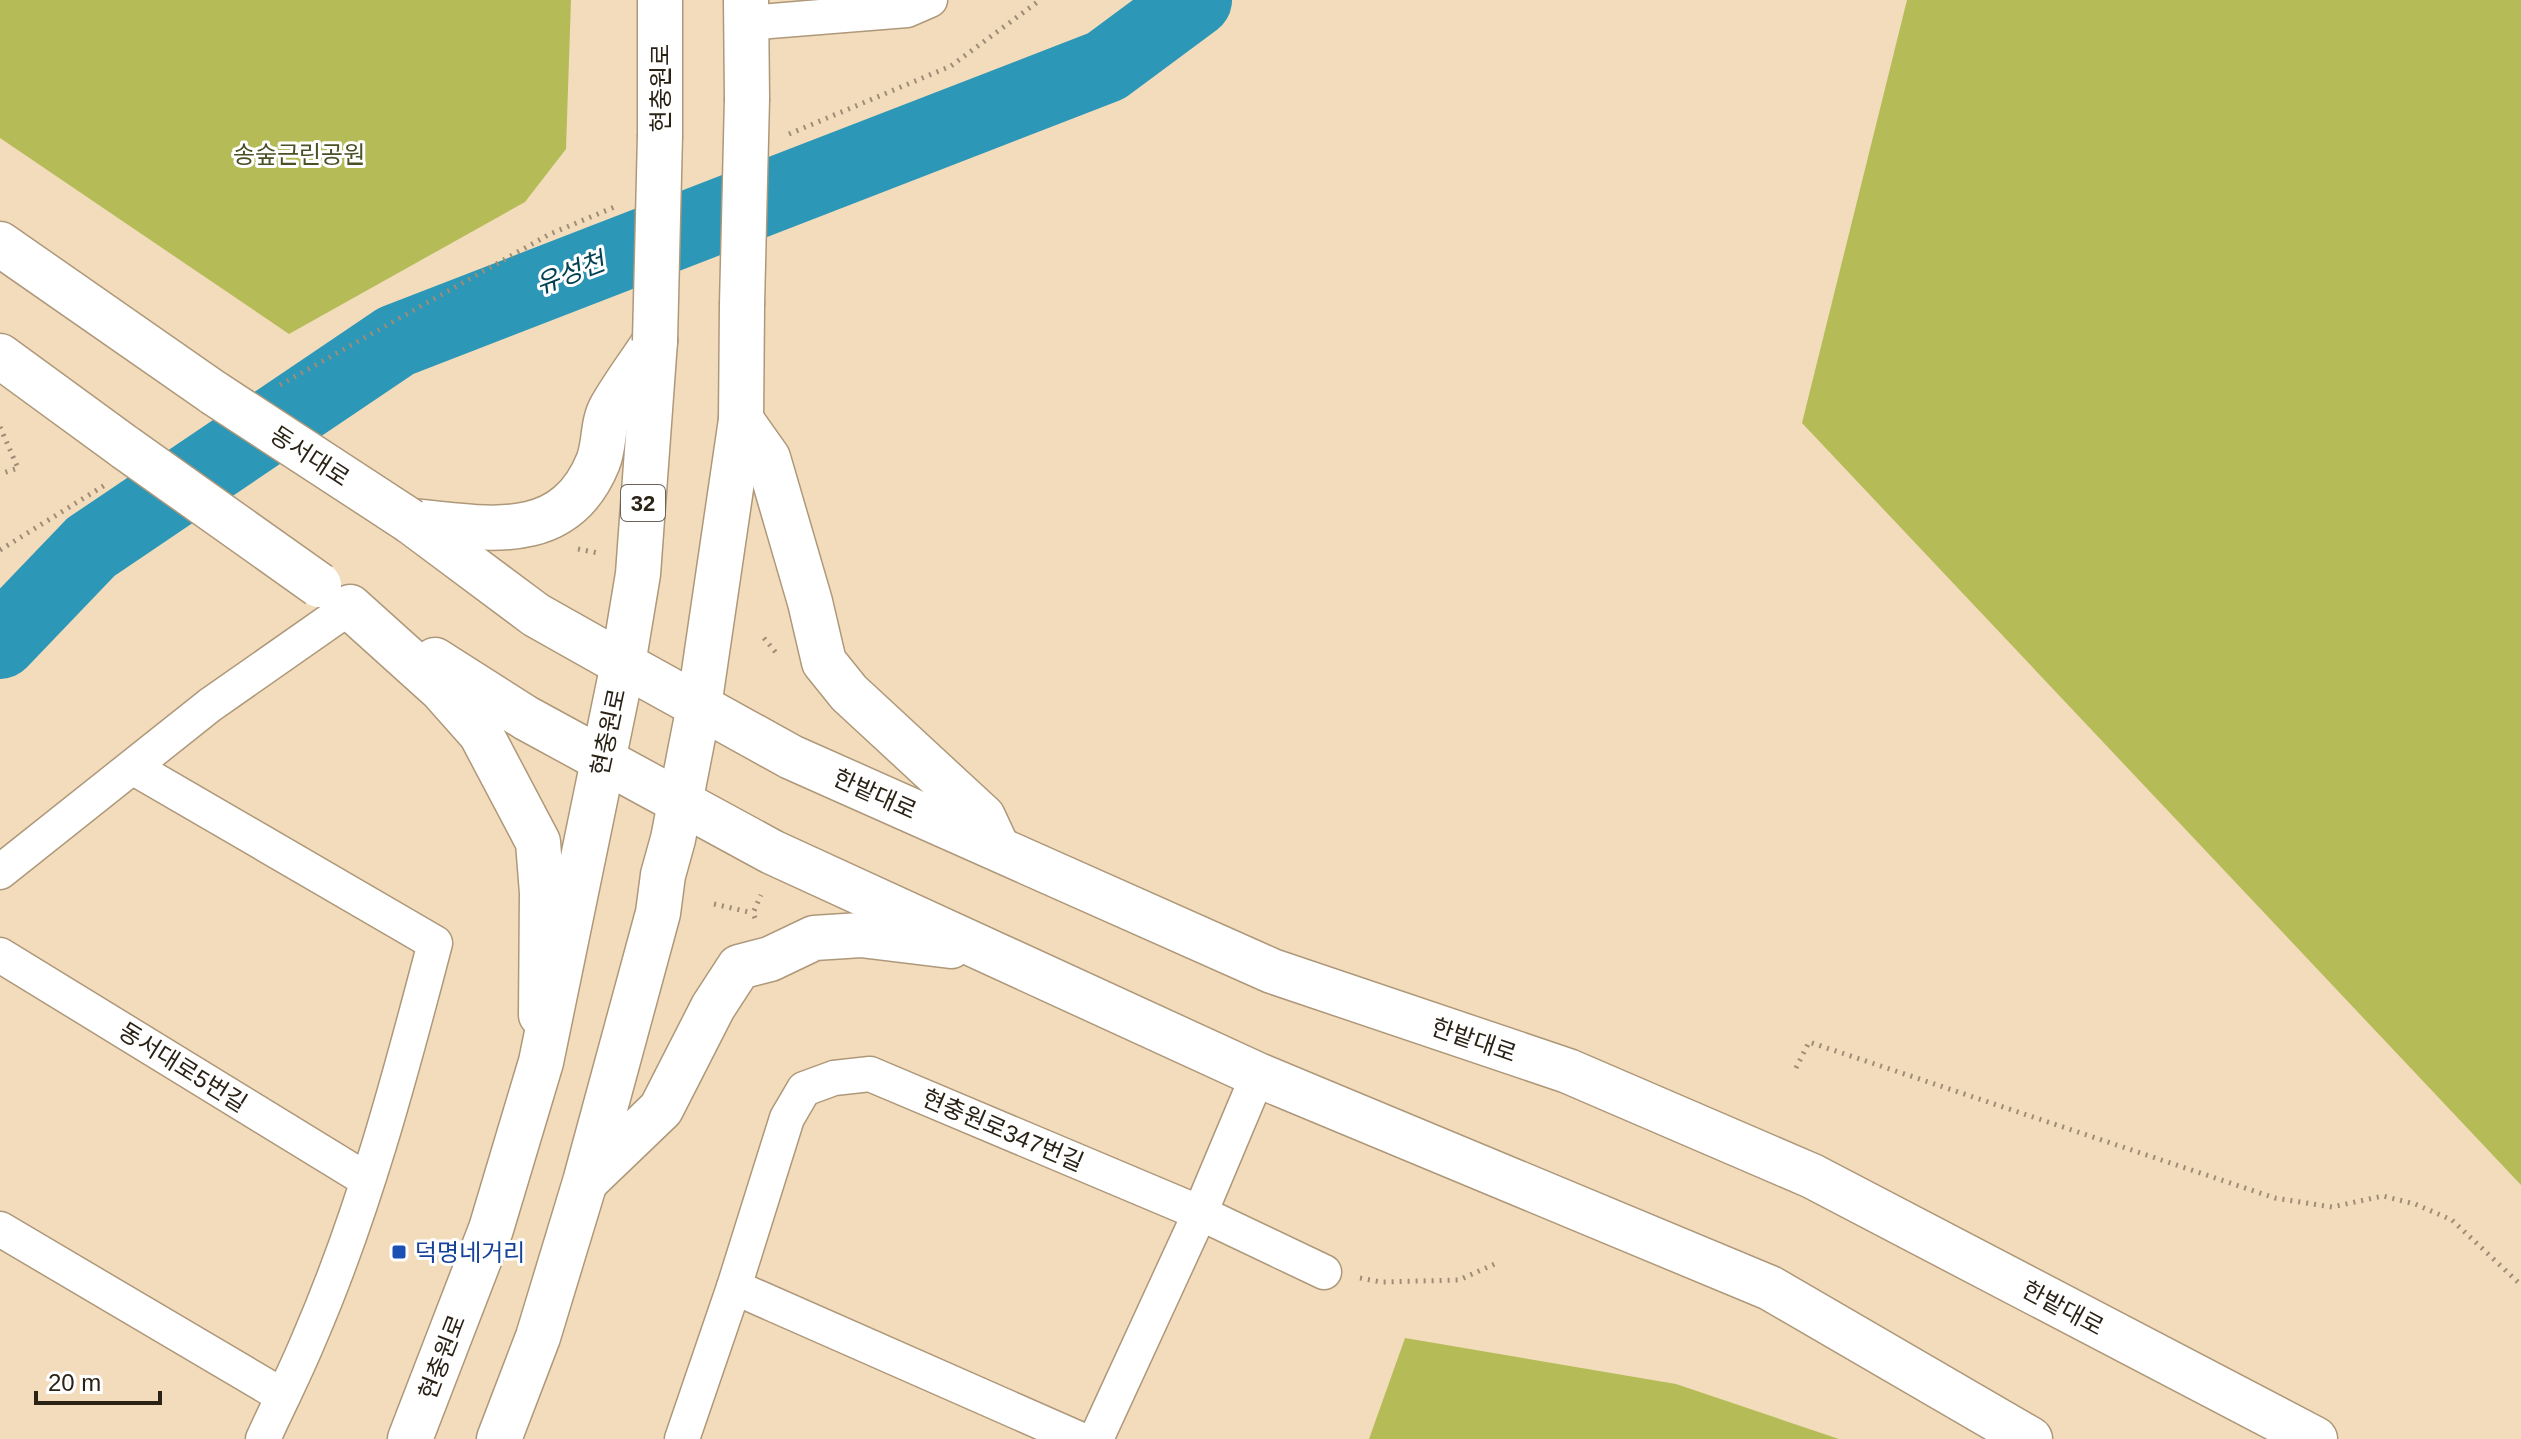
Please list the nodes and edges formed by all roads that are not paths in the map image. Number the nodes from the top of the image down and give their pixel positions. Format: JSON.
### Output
{"nodes":[{"id":1,"x":660,"y":0,"type":"edge"},
{"id":2,"x":915,"y":3,"type":"edge"},
{"id":3,"x":746,"y":12,"type":"edge"},
{"id":4,"x":0,"y":244,"type":"edge"},
{"id":5,"x":655,"y":341,"type":"junction"},
{"id":6,"x":0,"y":356,"type":"edge"},
{"id":7,"x":741,"y":420,"type":"junction"},
{"id":8,"x":410,"y":521,"type":"junction"},
{"id":9,"x":334,"y":596,"type":"junction"},
{"id":10,"x":623,"y":664,"type":"junction"},
{"id":11,"x":699,"y":706,"type":"junction"},
{"id":12,"x":603,"y":760,"type":"junction"},
{"id":13,"x":134,"y":768,"type":"junction"},
{"id":14,"x":679,"y":801,"type":"junction"},
{"id":15,"x":998,"y":849,"type":"junction"},
{"id":16,"x":0,"y":872,"type":"edge"},
{"id":17,"x":984,"y":948,"type":"junction"},
{"id":18,"x":0,"y":955,"type":"edge"},
{"id":19,"x":541,"y":1062,"type":"junction"},
{"id":20,"x":1258,"y":1075,"type":"junction"},
{"id":21,"x":367,"y":1180,"type":"junction"},
{"id":22,"x":585,"y":1182,"type":"junction"},
{"id":23,"x":1200,"y":1213,"type":"junction"},
{"id":24,"x":0,"y":1229,"type":"edge"},
{"id":25,"x":1324,"y":1272,"type":"road end"},
{"id":26,"x":734,"y":1287,"type":"junction"},
{"id":27,"x":283,"y":1396,"type":"junction"},
{"id":28,"x":263,"y":1439,"type":"edge"},
{"id":29,"x":410,"y":1439,"type":"edge"},
{"id":30,"x":499,"y":1439,"type":"edge"},
{"id":31,"x":682,"y":1439,"type":"edge"},
{"id":32,"x":1079,"y":1439,"type":"edge"},
{"id":33,"x":1096,"y":1439,"type":"edge"},
{"id":34,"x":2030,"y":1439,"type":"edge"},
{"id":35,"x":2315,"y":1439,"type":"edge"}],
"edges":[{"from":1,"to":5,"type":"main road","name":"현충원로","number":"32","bridge":true},
{"from":2,"to":3,"type":"street"},
{"from":3,"to":7,"type":"main road","bridge":true},
{"from":4,"to":8,"type":"main road","name":"동서대로","bridge":true},
{"from":5,"to":8,"type":"main road"},
{"from":5,"to":10,"type":"main road","name":"현충원로","number":"32"},
{"from":6,"to":9,"type":"main road","bridge":true},
{"from":7,"to":11,"type":"main road"},
{"from":7,"to":15,"type":"main road"},
{"from":8,"to":10,"type":"main road","name":"동서대로"},
{"from":9,"to":12,"type":"main road"},
{"from":9,"to":13,"type":"street"},
{"from":9,"to":19,"type":"main road"},
{"from":10,"to":11,"type":"main road","name":"한밭대로"},
{"from":10,"to":12,"type":"main road","name":"현충원로","number":"32"},
{"from":11,"to":14,"type":"main road"},
{"from":11,"to":15,"type":"main road","name":"한밭대로"},
{"from":12,"to":14,"type":"main road"},
{"from":12,"to":19,"type":"main road","name":"현충원로","number":"32"},
{"from":13,"to":16,"type":"street"},
{"from":13,"to":21,"type":"street"},
{"from":14,"to":17,"type":"main road"},
{"from":14,"to":22,"type":"main road"},
{"from":15,"to":35,"type":"main road","name":"한밭대로"},
{"from":17,"to":20,"type":"main road"},
{"from":17,"to":22,"type":"main road"},
{"from":18,"to":21,"type":"street","name":"동서대로5번길"},
{"from":19,"to":29,"type":"main road","name":"현충원로","number":"32"},
{"from":20,"to":23,"type":"street"},
{"from":20,"to":34,"type":"main road"},
{"from":21,"to":27,"type":"street"},
{"from":22,"to":30,"type":"main road"},
{"from":23,"to":25,"type":"street","name":"현충원로347번길"},
{"from":23,"to":26,"type":"street","name":"현충원로347번길"},
{"from":23,"to":33,"type":"street"},
{"from":24,"to":27,"type":"street"},
{"from":26,"to":31,"type":"street"},
{"from":26,"to":32,"type":"street"},
{"from":27,"to":28,"type":"street"}]}
